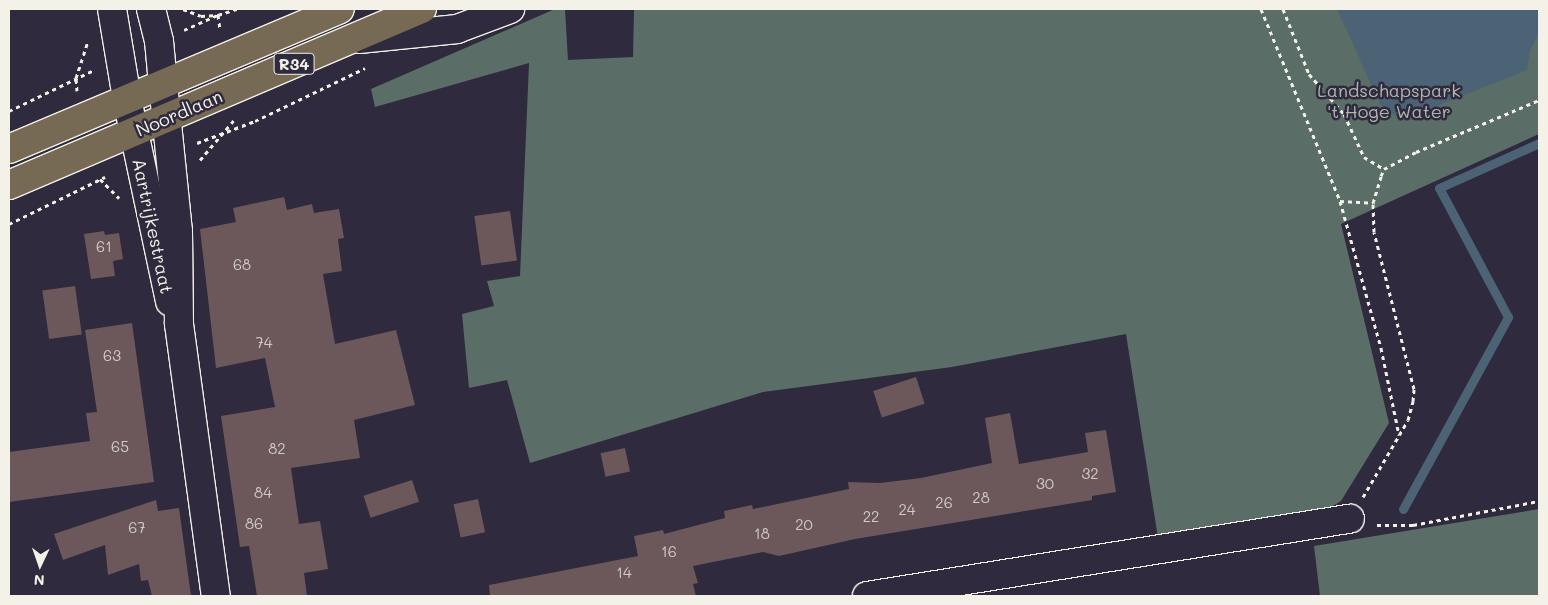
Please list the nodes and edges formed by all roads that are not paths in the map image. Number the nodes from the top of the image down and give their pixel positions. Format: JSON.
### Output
{"nodes":[{"id":1,"x":112,"y":9,"type":"edge"},
{"id":2,"x":151,"y":9,"type":"edge"},
{"id":3,"x":340,"y":9,"type":"edge"},
{"id":4,"x":422,"y":9,"type":"edge"},
{"id":5,"x":510,"y":9,"type":"edge"},
{"id":6,"x":350,"y":40,"type":"junction"},
{"id":7,"x":163,"y":84,"type":"junction"},
{"id":8,"x":127,"y":99,"type":"junction"},
{"id":9,"x":166,"y":119,"type":"junction"},
{"id":10,"x":133,"y":132,"type":"junction"},
{"id":11,"x":9,"y":149,"type":"edge"},
{"id":12,"x":9,"y":185,"type":"edge"},
{"id":13,"x":179,"y":324,"type":"junction"},
{"id":14,"x":1350,"y":519,"type":"road end"},
{"id":15,"x":216,"y":596,"type":"edge"},
{"id":16,"x":875,"y":596,"type":"edge"}],
"edges":[{"from":1,"to":8,"type":"street","name":"Aartrijkestraat"},
{"from":2,"to":7,"type":"street","name":"Aartrijkestraat"},
{"from":3,"to":7,"type":"main road","name":"Noordlaan","number":"R34"},
{"from":4,"to":6,"type":"main road","name":"Noordlaan","number":"R34"},
{"from":5,"to":6,"type":"street","name":"Noordlaan"},
{"from":6,"to":9,"type":"main road","name":"Noordlaan","number":"R34"},
{"from":7,"to":8,"type":"main road","name":"Noordlaan","number":"R34"},
{"from":7,"to":9,"type":"street","name":"Aartrijkestraat"},
{"from":8,"to":10,"type":"street","name":"Aartrijkestraat"},
{"from":8,"to":11,"type":"main road","name":"Noordlaan","number":"R34"},
{"from":9,"to":10,"type":"main road","name":"Noordlaan","number":"R34"},
{"from":9,"to":13,"type":"street","name":"Aartrijkestraat"},
{"from":10,"to":12,"type":"main road","name":"Noordlaan","number":"R34"},
{"from":10,"to":13,"type":"street","name":"Aartrijkestraat"},
{"from":13,"to":15,"type":"street","name":"Aartrijkestraat"},
{"from":14,"to":16,"type":"street"}]}
